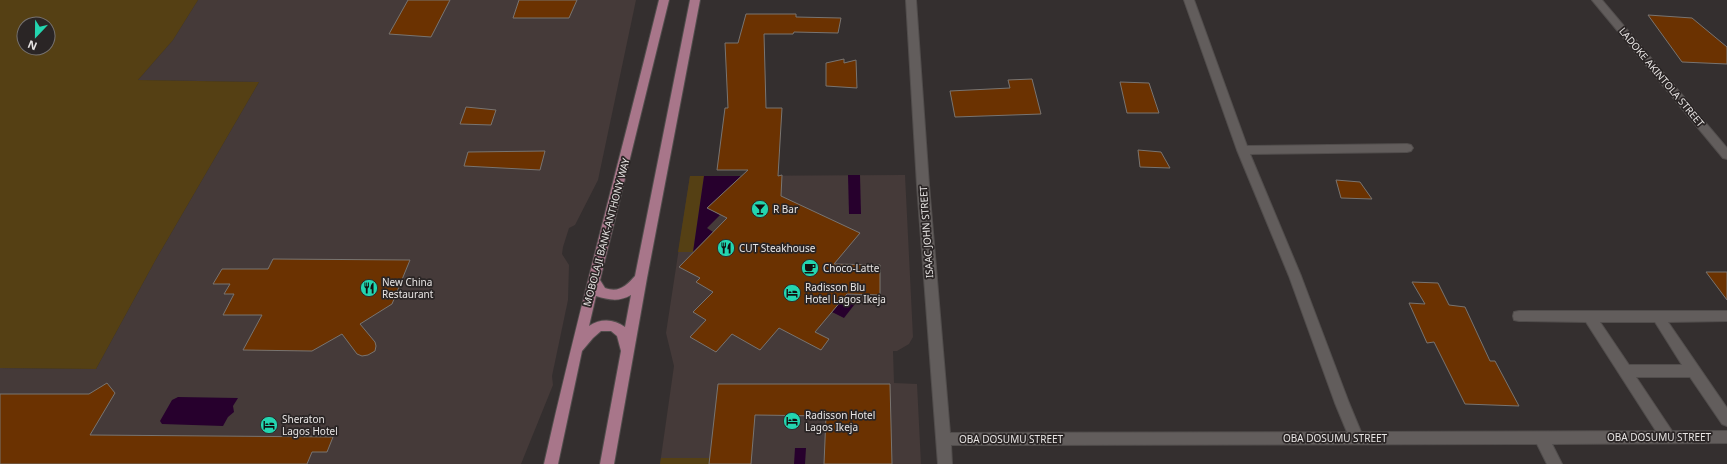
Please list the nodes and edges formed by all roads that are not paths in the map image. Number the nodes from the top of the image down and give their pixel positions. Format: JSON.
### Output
{"nodes":[{"id":1,"x":664,"y":0,"type":"edge"},
{"id":2,"x":695,"y":0,"type":"edge"},
{"id":3,"x":911,"y":0,"type":"edge"},
{"id":4,"x":1189,"y":0,"type":"edge"},
{"id":5,"x":1597,"y":0,"type":"edge"},
{"id":6,"x":1407,"y":148,"type":"dead end"},
{"id":7,"x":1243,"y":150,"type":"junction"},
{"id":8,"x":1727,"y":155,"type":"edge"},
{"id":9,"x":641,"y":278,"type":"junction"},
{"id":10,"x":594,"y":280,"type":"junction"},
{"id":11,"x":1519,"y":316,"type":"dead end"},
{"id":12,"x":1590,"y":316,"type":"junction"},
{"id":13,"x":1727,"y":316,"type":"edge"},
{"id":14,"x":1661,"y":317,"type":"junction"},
{"id":15,"x":576,"y":350,"type":"junction"},
{"id":16,"x":628,"y":353,"type":"junction"},
{"id":17,"x":1625,"y":371,"type":"junction"},
{"id":18,"x":1694,"y":372,"type":"junction"},
{"id":19,"x":1726,"y":418,"type":"edge"},
{"id":20,"x":1541,"y":437,"type":"junction"},
{"id":21,"x":1668,"y":437,"type":"junction"},
{"id":22,"x":1727,"y":437,"type":"edge"},
{"id":23,"x":1357,"y":438,"type":"junction"},
{"id":24,"x":944,"y":439,"type":"junction"},
{"id":25,"x":551,"y":464,"type":"edge"},
{"id":26,"x":607,"y":464,"type":"edge"},
{"id":27,"x":945,"y":464,"type":"edge"},
{"id":28,"x":1555,"y":464,"type":"edge"}],
"edges":[{"from":1,"to":10,"type":"main road","name":"MOBOLAJI BANK-ANTHONY WAY"},
{"from":2,"to":9,"type":"main road"},
{"from":3,"to":24,"type":"street","name":"ISAAC JOHN STREET"},
{"from":4,"to":7,"type":"street"},
{"from":5,"to":8,"type":"street","name":"LADOKE AKINTOLA STREET"},
{"from":6,"to":7,"type":"street"},
{"from":7,"to":23,"type":"street"},
{"from":9,"to":10,"type":"main road"},
{"from":9,"to":16,"type":"main road"},
{"from":10,"to":15,"type":"main road","name":"MOBOLAJI BANK-ANTHONY WAY"},
{"from":11,"to":12,"type":"street"},
{"from":12,"to":14,"type":"street"},
{"from":12,"to":17,"type":"street"},
{"from":13,"to":14,"type":"street"},
{"from":14,"to":18,"type":"street"},
{"from":15,"to":16,"type":"main road"},
{"from":15,"to":25,"type":"main road","name":"MOBOLAJI BANK-ANTHONY WAY"},
{"from":16,"to":26,"type":"main road"},
{"from":17,"to":18,"type":"street"},
{"from":17,"to":21,"type":"street"},
{"from":18,"to":19,"type":"street"},
{"from":20,"to":21,"type":"street","name":"OBA DOSUMU STREET"},
{"from":20,"to":23,"type":"street","name":"OBA DOSUMU STREET"},
{"from":20,"to":28,"type":"street"},
{"from":21,"to":22,"type":"street","name":"OBA DOSUMU STREET"},
{"from":23,"to":24,"type":"street","name":"OBA DOSUMU STREET"},
{"from":24,"to":27,"type":"street","name":"ISAAC JOHN STREET"}]}
